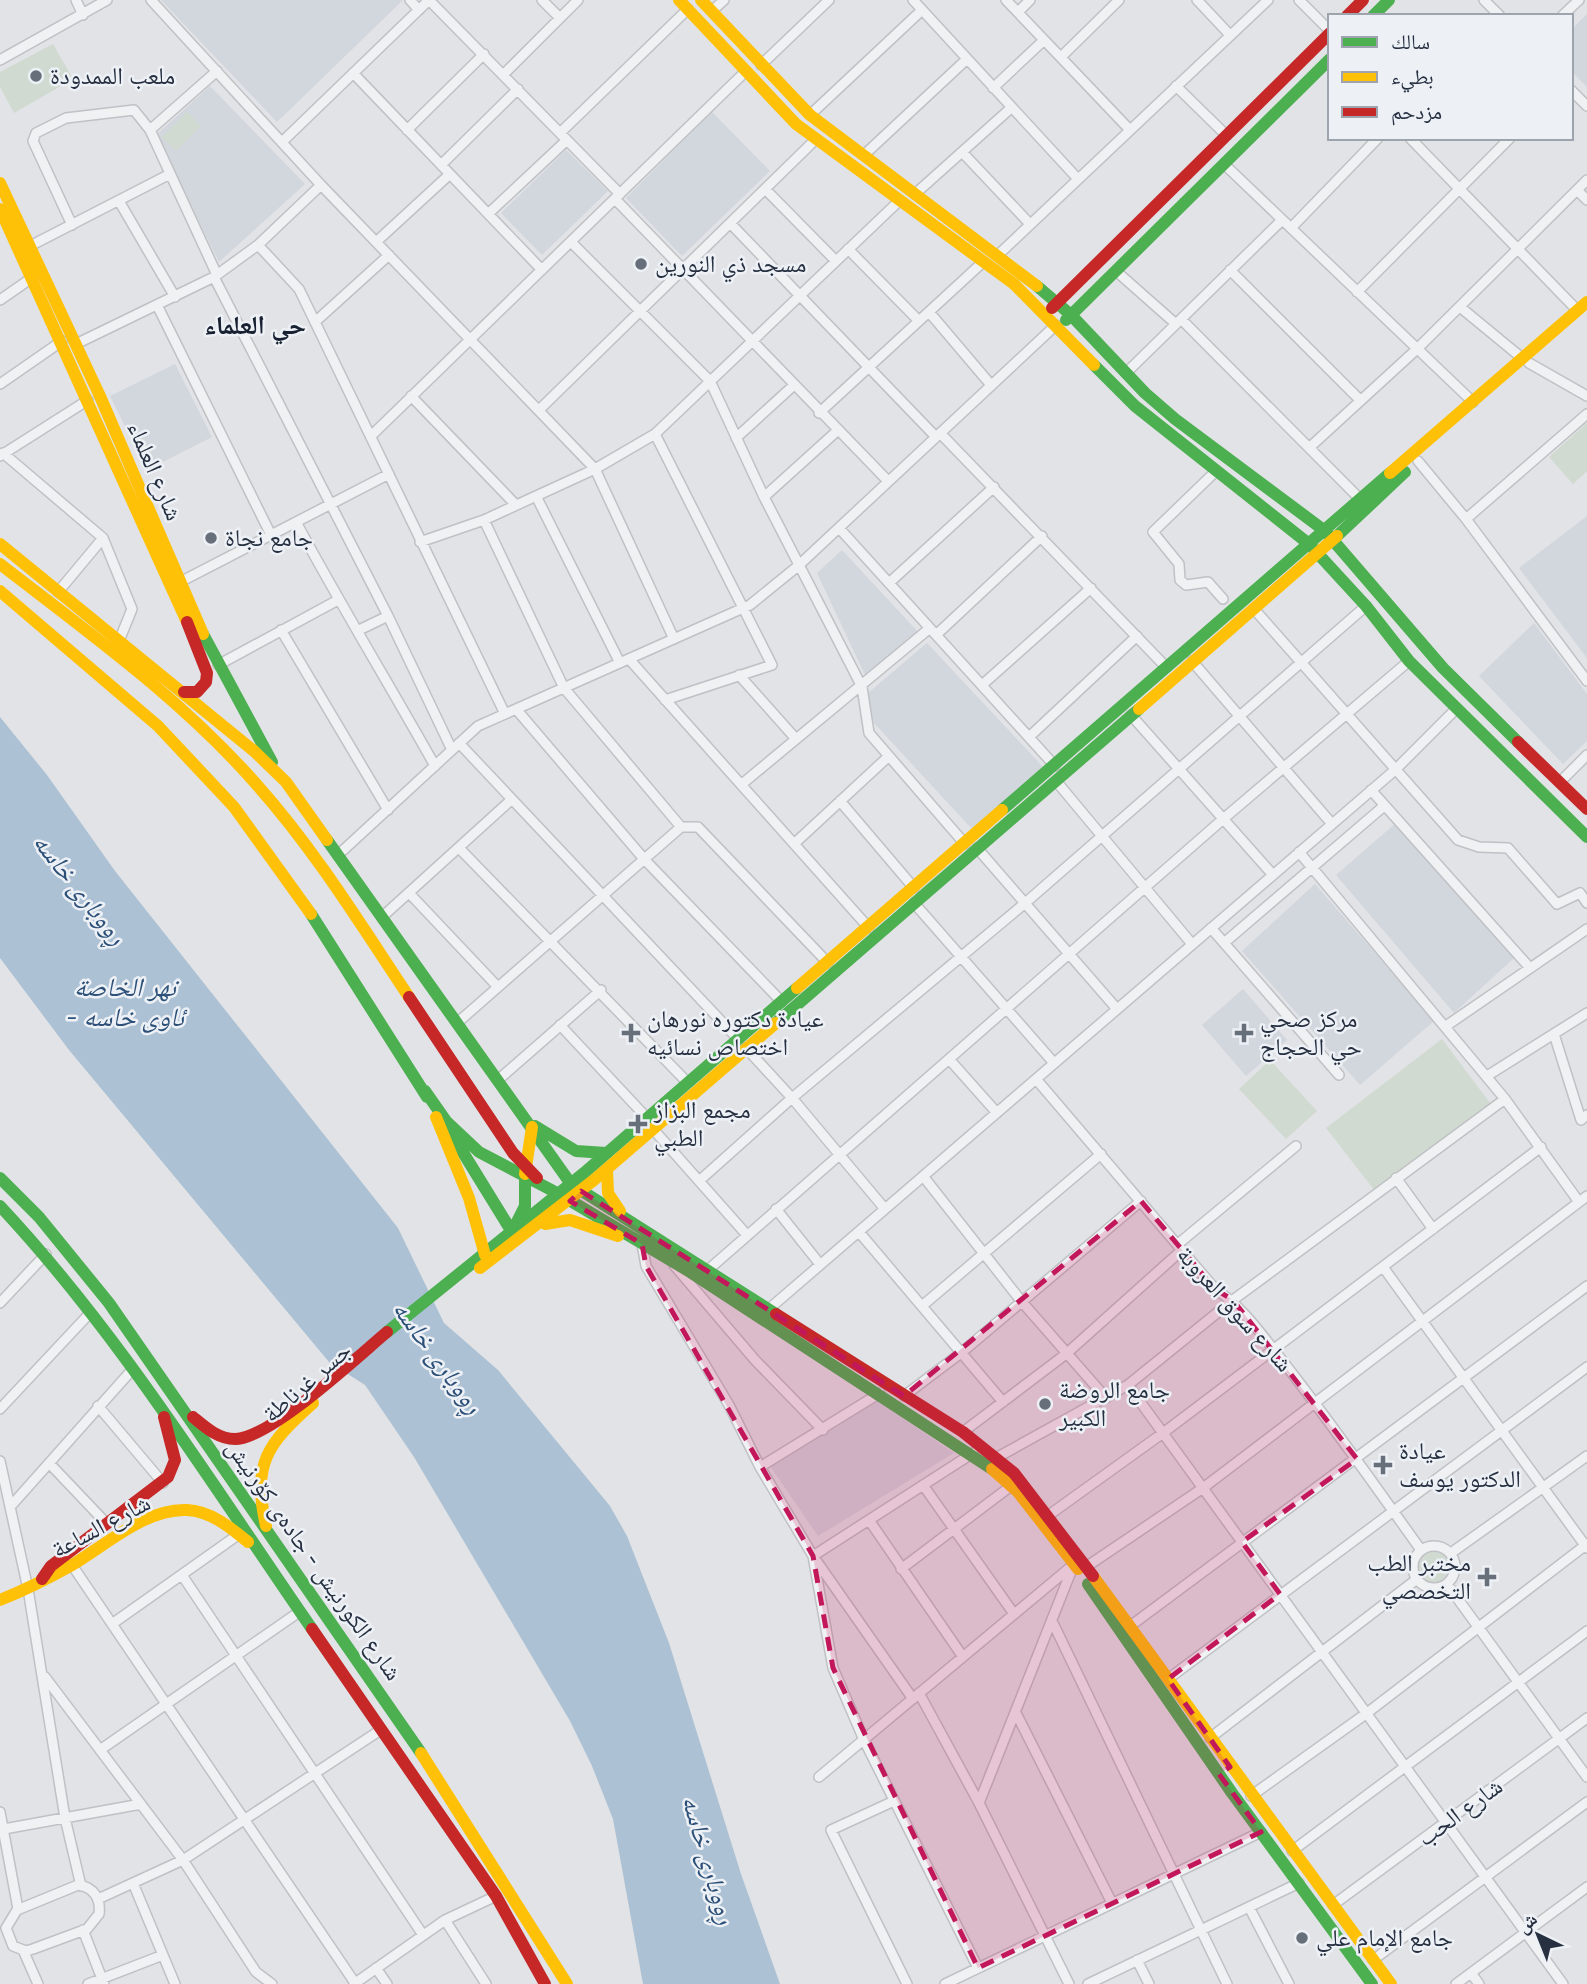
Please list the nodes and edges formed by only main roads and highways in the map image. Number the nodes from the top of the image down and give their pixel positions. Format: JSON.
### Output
{"nodes":[{"id":1,"x":701,"y":0,"type":"edge"},
{"id":2,"x":1363,"y":0,"type":"edge"},
{"id":3,"x":1389,"y":0,"type":"edge"},
{"id":4,"x":683,"y":5,"type":"edge"},
{"id":5,"x":1349,"y":14,"type":"edge"},
{"id":6,"x":1375,"y":14,"type":"edge"},
{"id":7,"x":1328,"y":34,"type":"edge"},
{"id":8,"x":1328,"y":61,"type":"edge"},
{"id":9,"x":0,"y":183,"type":"edge"},
{"id":10,"x":2,"y":216,"type":"edge"},
{"id":11,"x":1057,"y":303,"type":"junction"},
{"id":12,"x":1584,"y":308,"type":"edge"},
{"id":13,"x":1046,"y":314,"type":"junction"},
{"id":14,"x":1071,"y":316,"type":"junction"},
{"id":15,"x":1057,"y":326,"type":"junction"},
{"id":16,"x":1525,"y":361,"type":"junction"},
{"id":17,"x":1329,"y":536,"type":"junction"},
{"id":18,"x":0,"y":544,"type":"edge"},
{"id":19,"x":1313,"y":549,"type":"junction"},
{"id":20,"x":0,"y":564,"type":"edge"},
{"id":21,"x":11,"y":574,"type":"junction"},
{"id":22,"x":0,"y":589,"type":"edge"},
{"id":23,"x":135,"y":661,"type":"junction"},
{"id":24,"x":184,"y":692,"type":"junction"},
{"id":25,"x":278,"y":773,"type":"junction"},
{"id":26,"x":1587,"y":809,"type":"edge"},
{"id":27,"x":1587,"y":837,"type":"edge"},
{"id":28,"x":437,"y":994,"type":"junction"},
{"id":29,"x":429,"y":1026,"type":"junction"},
{"id":30,"x":742,"y":1044,"type":"junction"},
{"id":31,"x":425,"y":1091,"type":"junction"},
{"id":32,"x":530,"y":1123,"type":"junction"},
{"id":33,"x":650,"y":1124,"type":"junction"},
{"id":34,"x":607,"y":1153,"type":"junction"},
{"id":35,"x":607,"y":1170,"type":"junction"},
{"id":36,"x":525,"y":1174,"type":"junction"},
{"id":37,"x":0,"y":1178,"type":"edge"},
{"id":38,"x":576,"y":1188,"type":"junction"},
{"id":39,"x":564,"y":1197,"type":"junction"},
{"id":40,"x":0,"y":1206,"type":"edge"},
{"id":41,"x":630,"y":1222,"type":"junction"},
{"id":42,"x":532,"y":1230,"type":"junction"},
{"id":43,"x":512,"y":1232,"type":"junction"},
{"id":44,"x":642,"y":1244,"type":"junction"},
{"id":45,"x":485,"y":1255,"type":"junction"},
{"id":46,"x":443,"y":1291,"type":"junction"},
{"id":47,"x":328,"y":1385,"type":"junction"},
{"id":48,"x":183,"y":1408,"type":"junction"},
{"id":49,"x":163,"y":1413,"type":"junction"},
{"id":50,"x":241,"y":1532,"type":"junction"},
{"id":51,"x":268,"y":1533,"type":"junction"},
{"id":52,"x":1080,"y":1565,"type":"junction"},
{"id":53,"x":34,"y":1586,"type":"junction"},
{"id":54,"x":0,"y":1600,"type":"edge"},
{"id":55,"x":1225,"y":1770,"type":"junction"},
{"id":56,"x":442,"y":1782,"type":"junction"},
{"id":57,"x":424,"y":1795,"type":"junction"},
{"id":58,"x":464,"y":1814,"type":"junction"},
{"id":59,"x":446,"y":1826,"type":"junction"},
{"id":60,"x":545,"y":1984,"type":"edge"},
{"id":61,"x":567,"y":1984,"type":"edge"},
{"id":62,"x":1372,"y":1984,"type":"edge"},
{"id":63,"x":1391,"y":1984,"type":"edge"}],
"edges":[{"from":1,"to":11,"type":"main road"},
{"from":2,"to":5,"type":"main road"},
{"from":3,"to":6,"type":"main road"},
{"from":4,"to":13,"type":"main road"},
{"from":7,"to":11,"type":"main road"},
{"from":8,"to":14,"type":"main road"},
{"from":9,"to":25,"type":"main road","name":"شارع العلماء"},
{"from":10,"to":24,"type":"main road","name":"شارع العلماء"},
{"from":11,"to":13,"type":"main road"},
{"from":11,"to":14,"type":"main road"},
{"from":12,"to":16,"type":"main road"},
{"from":13,"to":15,"type":"main road"},
{"from":14,"to":15,"type":"main road"},
{"from":14,"to":17,"type":"main road"},
{"from":15,"to":19,"type":"main road"},
{"from":16,"to":17,"type":"main road"},
{"from":16,"to":17,"type":"main road"},
{"from":17,"to":19,"type":"main road"},
{"from":17,"to":26,"type":"main road"},
{"from":18,"to":23,"type":"main road"},
{"from":19,"to":27,"type":"main road"},
{"from":19,"to":30,"type":"main road"},
{"from":19,"to":30,"type":"main road"},
{"from":20,"to":21,"type":"main road"},
{"from":21,"to":22,"type":"main road"},
{"from":21,"to":23,"type":"main road"},
{"from":22,"to":31,"type":"main road"},
{"from":23,"to":24,"type":"main road"},
{"from":23,"to":29,"type":"main road"},
{"from":24,"to":25,"type":"main road"},
{"from":25,"to":28,"type":"main road"},
{"from":28,"to":29,"type":"main road"},
{"from":28,"to":32,"type":"main road"},
{"from":29,"to":36,"type":"main road"},
{"from":30,"to":33,"type":"main road"},
{"from":30,"to":33,"type":"main road"},
{"from":31,"to":36,"type":"main road"},
{"from":31,"to":43,"type":"main road"},
{"from":31,"to":45,"type":"main road"},
{"from":32,"to":34,"type":"main road"},
{"from":32,"to":36,"type":"main road"},
{"from":32,"to":38,"type":"main road"},
{"from":33,"to":34,"type":"main road"},
{"from":33,"to":35,"type":"main road"},
{"from":34,"to":38,"type":"main road"},
{"from":35,"to":38,"type":"main road"},
{"from":35,"to":41,"type":"main road"},
{"from":36,"to":38,"type":"main road"},
{"from":36,"to":39,"type":"main road"},
{"from":36,"to":43,"type":"main road"},
{"from":37,"to":48,"type":"main road","name":"شارع الكورنيش - جادەی کۆرنیش"},
{"from":38,"to":39,"type":"main road"},
{"from":38,"to":41,"type":"main road"},
{"from":39,"to":42,"type":"main road"},
{"from":39,"to":43,"type":"main road"},
{"from":39,"to":44,"type":"main road"},
{"from":40,"to":49,"type":"main road","name":"شارع الكورنيش - جادەی کۆرنیش"},
{"from":41,"to":52,"type":"main road"},
{"from":42,"to":44,"type":"main road"},
{"from":42,"to":46,"type":"main road"},
{"from":43,"to":45,"type":"main road"},
{"from":44,"to":52,"type":"main road"},
{"from":45,"to":46,"type":"main road"},
{"from":46,"to":47,"type":"main road","name":"جسر غرناطة"},
{"from":47,"to":48,"type":"main road","name":"جسر غرناطة"},
{"from":47,"to":51,"type":"main road","name":"جسر غرناطة"},
{"from":48,"to":51,"type":"main road","name":"شارع الكورنيش - جادەی کۆرنیش"},
{"from":49,"to":50,"type":"main road","name":"شارع الكورنيش - جادەی کۆرنیش"},
{"from":49,"to":53,"type":"main road","name":"شارع الساعة"},
{"from":50,"to":53,"type":"main road","name":"شارع الساعة"},
{"from":50,"to":57,"type":"main road","name":"شارع الكورنيش - جادەی کۆرنیش"},
{"from":51,"to":56,"type":"main road","name":"شارع الكورنيش - جادەی کۆرنیش"},
{"from":52,"to":55,"type":"main road"},
{"from":52,"to":55,"type":"main road"},
{"from":53,"to":54,"type":"main road","name":"شارع الساعة"},
{"from":55,"to":62,"type":"main road"},
{"from":55,"to":63,"type":"main road"},
{"from":56,"to":57,"type":"main road"},
{"from":56,"to":58,"type":"main road","name":"شارع الكورنيش - جادەی کۆرنیش"},
{"from":57,"to":59,"type":"main road","name":"شارع الكورنيش - جادەی کۆرنیش"},
{"from":58,"to":59,"type":"main road"},
{"from":58,"to":61,"type":"main road","name":"شارع الكورنيش - جادەی کۆرنیش"},
{"from":59,"to":60,"type":"main road","name":"شارع الكورنيش - جادەی کۆرنیش"}]}
